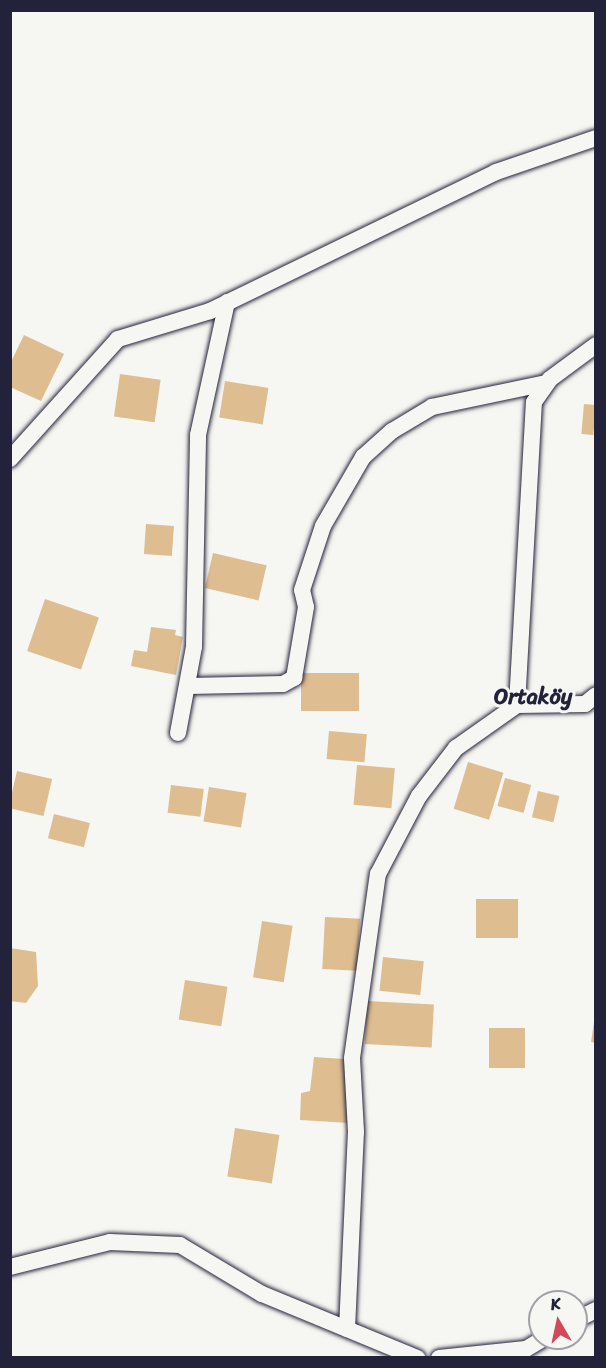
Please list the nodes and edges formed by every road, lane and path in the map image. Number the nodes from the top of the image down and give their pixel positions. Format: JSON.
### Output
{"nodes":[{"id":1,"x":596,"y":138,"type":"edge"},
{"id":2,"x":227,"y":303,"type":"junction"},
{"id":3,"x":596,"y":345,"type":"edge"},
{"id":4,"x":547,"y":383,"type":"junction"},
{"id":5,"x":10,"y":459,"type":"edge"},
{"id":6,"x":189,"y":686,"type":"junction"},
{"id":7,"x":596,"y":695,"type":"edge"},
{"id":8,"x":517,"y":705,"type":"junction"},
{"id":9,"x":178,"y":733,"type":"dead end"},
{"id":10,"x":10,"y":1267,"type":"edge"},
{"id":11,"x":347,"y":1329,"type":"junction"},
{"id":12,"x":528,"y":1348,"type":"edge"},
{"id":13,"x":417,"y":1358,"type":"edge"},
{"id":14,"x":439,"y":1358,"type":"edge"}],
"edges":[{"from":1,"to":2,"type":"street"},
{"from":2,"to":5,"type":"street"},
{"from":2,"to":6,"type":"street"},
{"from":3,"to":4,"type":"street"},
{"from":4,"to":6,"type":"street"},
{"from":4,"to":8,"type":"street"},
{"from":6,"to":9,"type":"street"},
{"from":7,"to":8,"type":"street"},
{"from":8,"to":11,"type":"street"},
{"from":10,"to":11,"type":"street"},
{"from":11,"to":13,"type":"street"},
{"from":12,"to":14,"type":"street"}]}
